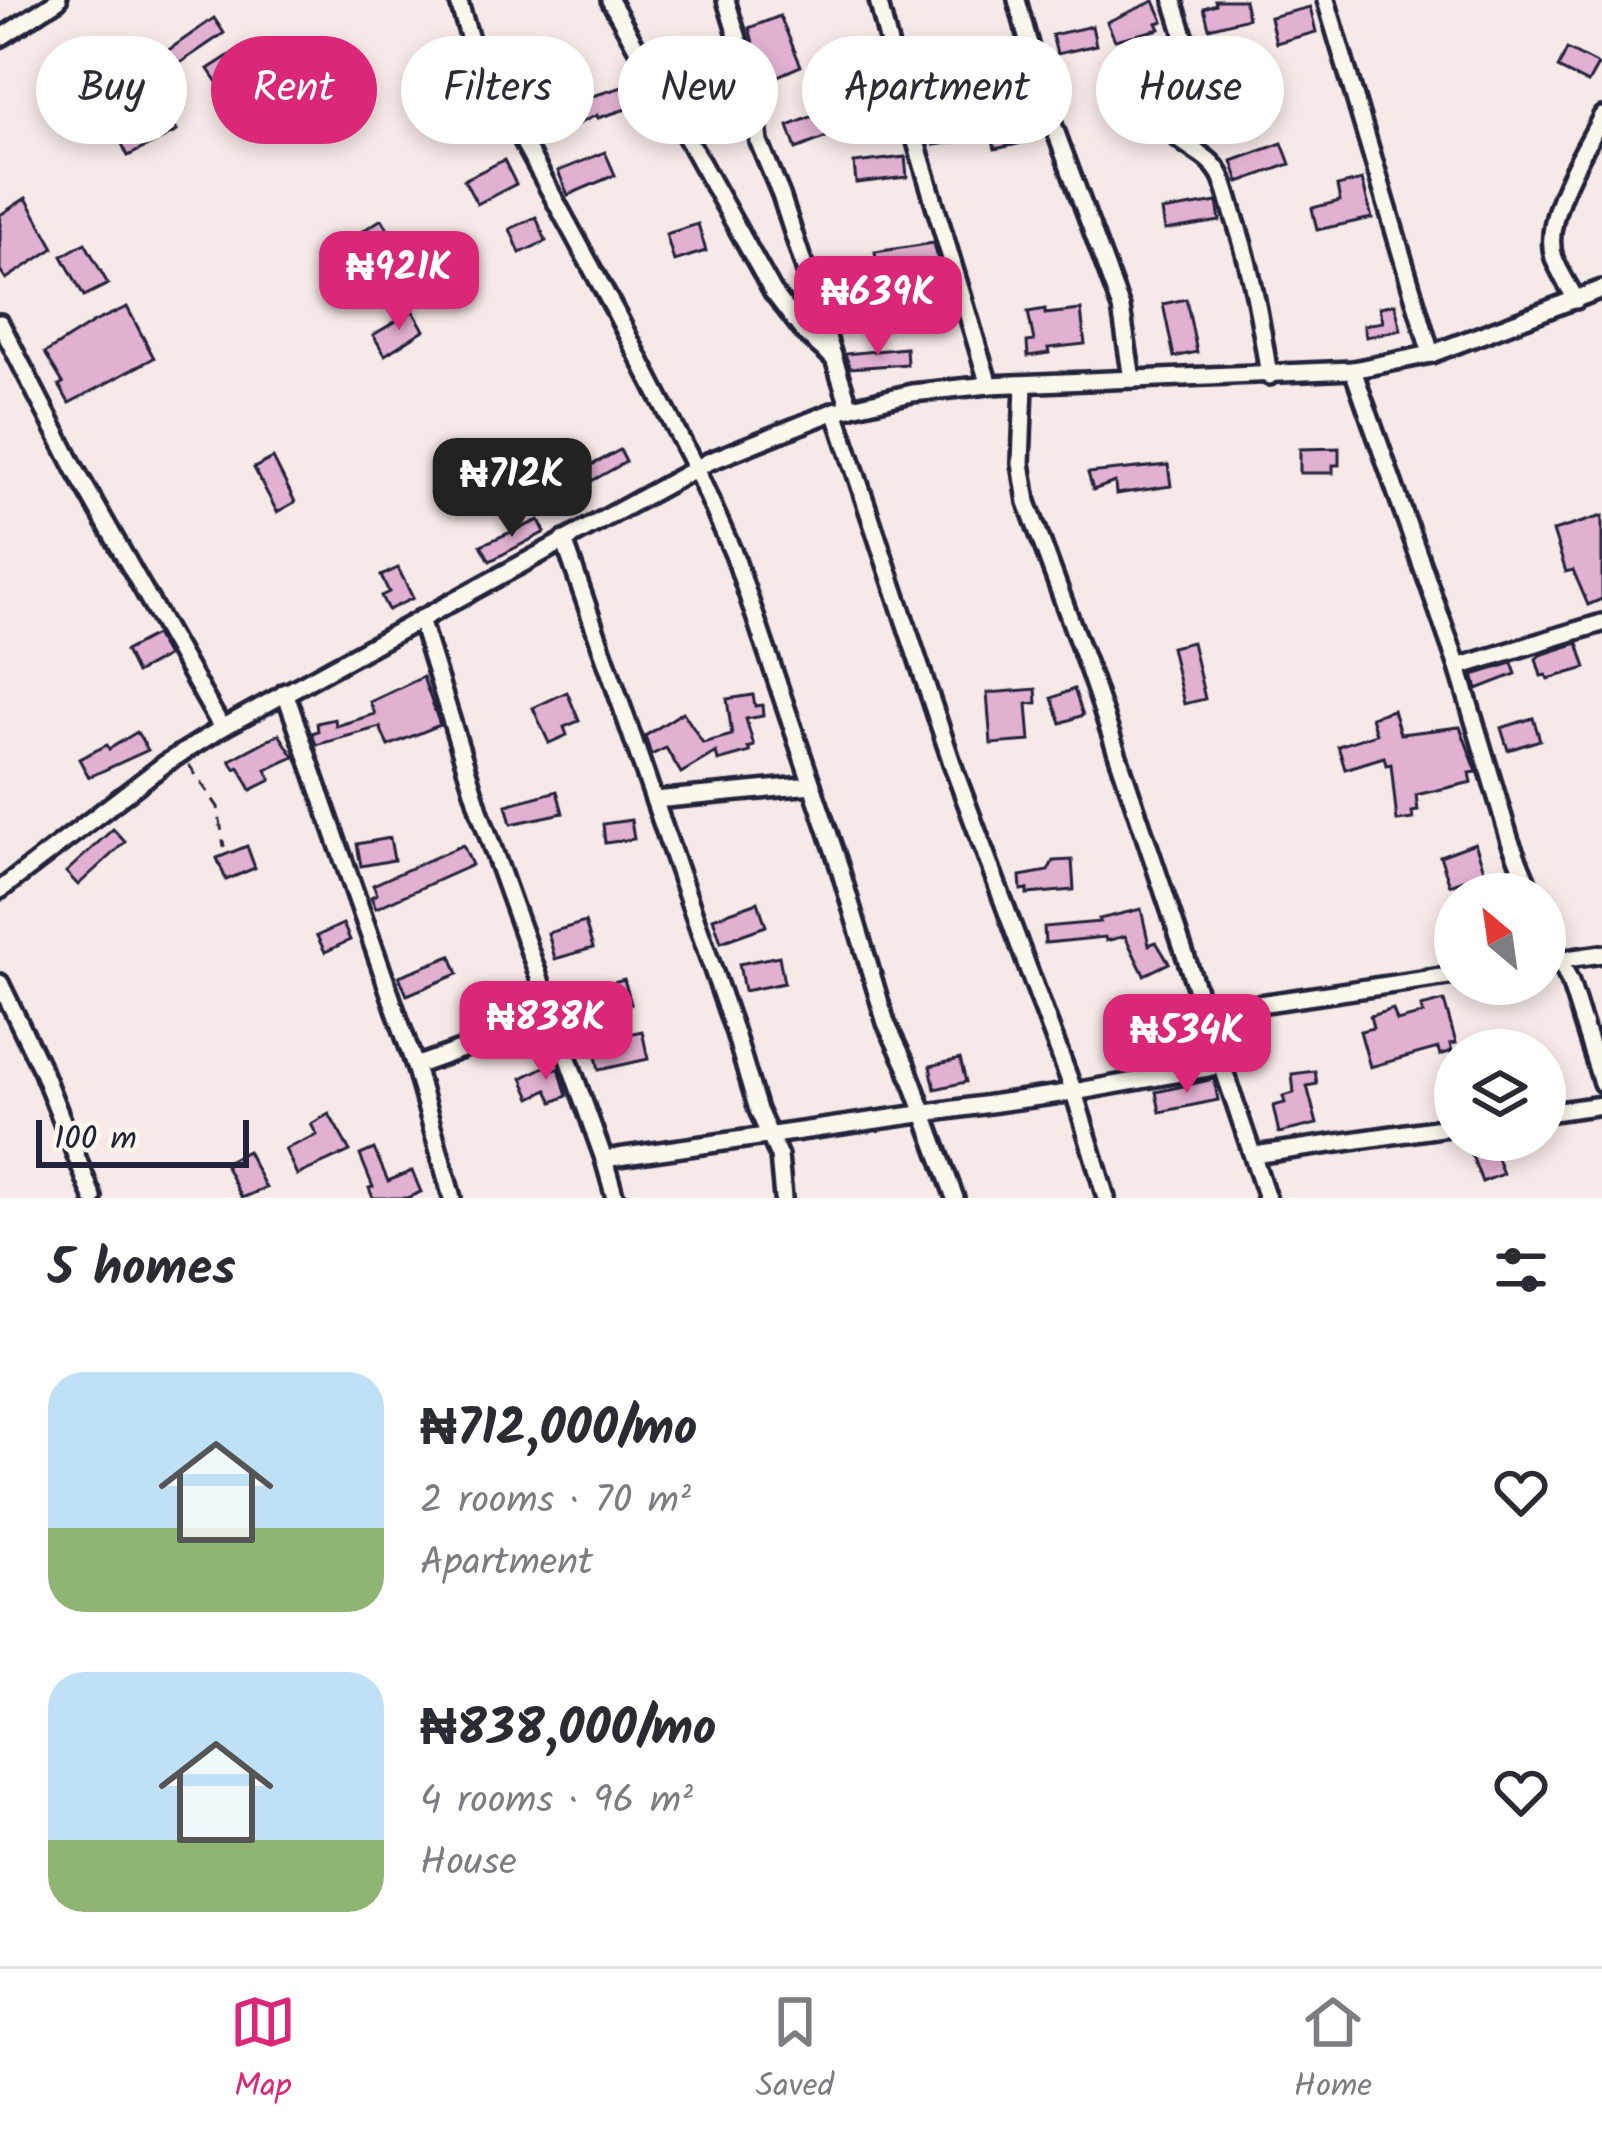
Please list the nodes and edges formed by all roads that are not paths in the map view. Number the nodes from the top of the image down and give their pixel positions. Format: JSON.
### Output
{"nodes":[{"id":1,"x":58,"y":0,"type":"edge"},
{"id":2,"x":458,"y":0,"type":"edge"},
{"id":3,"x":610,"y":0,"type":"edge"},
{"id":4,"x":726,"y":0,"type":"edge"},
{"id":5,"x":878,"y":0,"type":"edge"},
{"id":6,"x":1017,"y":0,"type":"edge"},
{"id":7,"x":1173,"y":0,"type":"edge"},
{"id":8,"x":1326,"y":0,"type":"edge"},
{"id":9,"x":0,"y":38,"type":"edge"},
{"id":10,"x":1602,"y":116,"type":"edge"},
{"id":11,"x":1602,"y":289,"type":"edge"},
{"id":12,"x":1576,"y":300,"type":"junction"},
{"id":13,"x":0,"y":323,"type":"edge"},
{"id":14,"x":1431,"y":354,"type":"junction"},
{"id":15,"x":833,"y":358,"type":"junction"},
{"id":16,"x":1353,"y":370,"type":"junction"},
{"id":17,"x":1269,"y":376,"type":"junction"},
{"id":18,"x":1132,"y":379,"type":"junction"},
{"id":19,"x":989,"y":385,"type":"junction"},
{"id":20,"x":1024,"y":385,"type":"junction"},
{"id":21,"x":843,"y":409,"type":"junction"},
{"id":22,"x":696,"y":469,"type":"junction"},
{"id":23,"x":564,"y":540,"type":"junction"},
{"id":24,"x":420,"y":620,"type":"junction"},
{"id":25,"x":1602,"y":623,"type":"edge"},
{"id":26,"x":1458,"y":667,"type":"junction"},
{"id":27,"x":285,"y":692,"type":"junction"},
{"id":28,"x":222,"y":728,"type":"junction"},
{"id":29,"x":812,"y":785,"type":"junction"},
{"id":30,"x":655,"y":800,"type":"junction"},
{"id":31,"x":1523,"y":873,"type":"edge"},
{"id":32,"x":0,"y":890,"type":"edge"},
{"id":33,"x":1602,"y":954,"type":"edge"},
{"id":34,"x":1566,"y":959,"type":"edge"},
{"id":35,"x":1434,"y":978,"type":"edge"},
{"id":36,"x":0,"y":983,"type":"edge"},
{"id":37,"x":1566,"y":995,"type":"edge"},
{"id":38,"x":550,"y":1009,"type":"junction"},
{"id":39,"x":1205,"y":1012,"type":"junction"},
{"id":40,"x":1224,"y":1065,"type":"junction"},
{"id":41,"x":415,"y":1066,"type":"junction"},
{"id":42,"x":1602,"y":1083,"type":"edge"},
{"id":43,"x":1074,"y":1092,"type":"junction"},
{"id":44,"x":1602,"y":1105,"type":"edge"},
{"id":45,"x":1566,"y":1110,"type":"edge"},
{"id":46,"x":921,"y":1111,"type":"junction"},
{"id":47,"x":1434,"y":1129,"type":"edge"},
{"id":48,"x":770,"y":1136,"type":"junction"},
{"id":49,"x":1254,"y":1155,"type":"junction"},
{"id":50,"x":604,"y":1159,"type":"junction"},
{"id":51,"x":93,"y":1198,"type":"edge"},
{"id":52,"x":452,"y":1198,"type":"edge"},
{"id":53,"x":615,"y":1198,"type":"edge"},
{"id":54,"x":783,"y":1198,"type":"edge"},
{"id":55,"x":956,"y":1198,"type":"edge"},
{"id":56,"x":1106,"y":1198,"type":"edge"},
{"id":57,"x":1267,"y":1198,"type":"edge"}],
"edges":[{"from":1,"to":9,"type":"street"},
{"from":2,"to":22,"type":"street"},
{"from":3,"to":15,"type":"street"},
{"from":4,"to":15,"type":"street"},
{"from":5,"to":19,"type":"street"},
{"from":6,"to":18,"type":"street"},
{"from":7,"to":17,"type":"street"},
{"from":8,"to":14,"type":"street"},
{"from":10,"to":12,"type":"street"},
{"from":11,"to":12,"type":"street"},
{"from":12,"to":14,"type":"street"},
{"from":13,"to":28,"type":"street"},
{"from":14,"to":16,"type":"street"},
{"from":15,"to":21,"type":"street"},
{"from":16,"to":17,"type":"street"},
{"from":16,"to":26,"type":"street"},
{"from":17,"to":18,"type":"street"},
{"from":18,"to":20,"type":"street"},
{"from":19,"to":20,"type":"street"},
{"from":19,"to":21,"type":"street"},
{"from":20,"to":39,"type":"street"},
{"from":21,"to":22,"type":"street"},
{"from":21,"to":43,"type":"street"},
{"from":22,"to":23,"type":"street"},
{"from":22,"to":29,"type":"street"},
{"from":23,"to":24,"type":"street"},
{"from":23,"to":30,"type":"street"},
{"from":24,"to":27,"type":"street"},
{"from":24,"to":38,"type":"street"},
{"from":25,"to":26,"type":"street"},
{"from":26,"to":31,"type":"street"},
{"from":27,"to":28,"type":"street"},
{"from":27,"to":41,"type":"street"},
{"from":28,"to":32,"type":"street"},
{"from":29,"to":30,"type":"street"},
{"from":29,"to":46,"type":"street"},
{"from":30,"to":48,"type":"street"},
{"from":33,"to":34,"type":"street"},
{"from":35,"to":39,"type":"street"},
{"from":36,"to":51,"type":"street"},
{"from":37,"to":42,"type":"street"},
{"from":38,"to":41,"type":"street"},
{"from":38,"to":50,"type":"street"},
{"from":39,"to":40,"type":"street"},
{"from":40,"to":43,"type":"street"},
{"from":40,"to":49,"type":"street"},
{"from":41,"to":52,"type":"street"},
{"from":43,"to":46,"type":"street"},
{"from":43,"to":56,"type":"street"},
{"from":44,"to":45,"type":"street"},
{"from":46,"to":48,"type":"street"},
{"from":46,"to":55,"type":"street"},
{"from":47,"to":49,"type":"street"},
{"from":48,"to":50,"type":"street"},
{"from":48,"to":54,"type":"street"},
{"from":49,"to":57,"type":"street"},
{"from":50,"to":53,"type":"street"}]}
